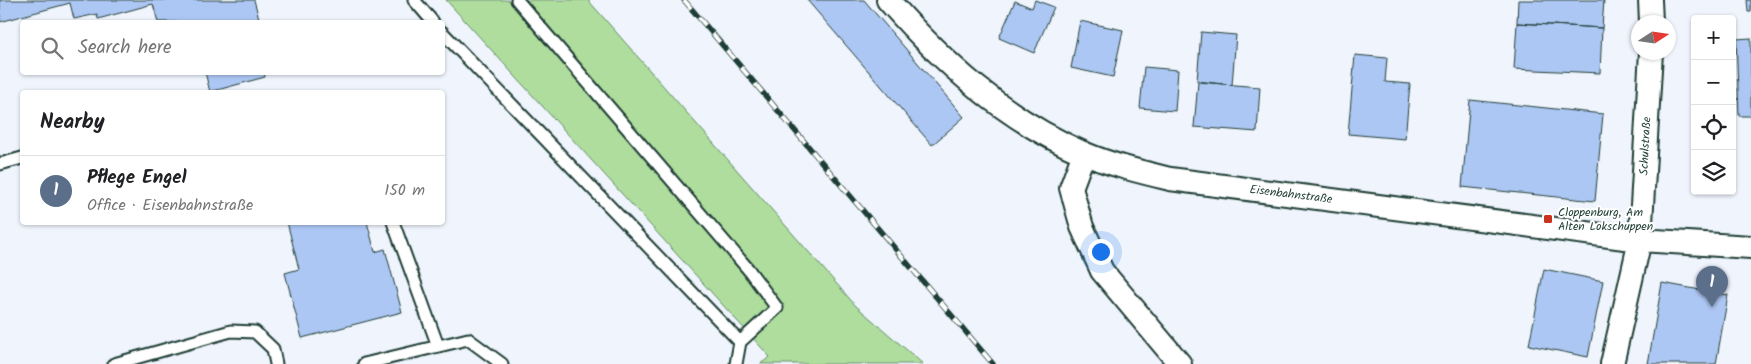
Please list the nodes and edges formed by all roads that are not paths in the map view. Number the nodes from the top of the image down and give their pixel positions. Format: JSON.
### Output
{"nodes":[{"id":1,"x":414,"y":0,"type":"edge"},
{"id":2,"x":517,"y":0,"type":"edge"},
{"id":3,"x":888,"y":0,"type":"edge"},
{"id":4,"x":1650,"y":0,"type":"edge"},
{"id":5,"x":1651,"y":15,"type":"edge"},
{"id":6,"x":431,"y":20,"type":"edge"},
{"id":7,"x":445,"y":35,"type":"edge"},
{"id":8,"x":1650,"y":60,"type":"edge"},
{"id":9,"x":1084,"y":153,"type":"junction"},
{"id":10,"x":20,"y":159,"type":"edge"},
{"id":11,"x":0,"y":164,"type":"edge"},
{"id":12,"x":394,"y":225,"type":"edge"},
{"id":13,"x":1640,"y":240,"type":"junction"},
{"id":14,"x":1751,"y":248,"type":"edge"},
{"id":15,"x":740,"y":342,"type":"junction"},
{"id":16,"x":438,"y":346,"type":"junction"},
{"id":17,"x":114,"y":364,"type":"edge"},
{"id":18,"x":276,"y":364,"type":"edge"},
{"id":19,"x":364,"y":364,"type":"edge"},
{"id":20,"x":502,"y":364,"type":"edge"},
{"id":21,"x":736,"y":364,"type":"edge"},
{"id":22,"x":1180,"y":364,"type":"edge"},
{"id":23,"x":1612,"y":364,"type":"edge"}],
"edges":[{"from":1,"to":6,"type":"lane"},
{"from":2,"to":15,"type":"lane"},
{"from":3,"to":9,"type":"street","name":"Eisenbahnstraße"},
{"from":4,"to":5,"type":"street"},
{"from":7,"to":15,"type":"lane"},
{"from":8,"to":13,"type":"street","name":"Schulstraße"},
{"from":9,"to":13,"type":"street","name":"Eisenbahnstraße"},
{"from":9,"to":22,"type":"street"},
{"from":10,"to":11,"type":"lane"},
{"from":12,"to":16,"type":"lane"},
{"from":13,"to":14,"type":"street","name":"Eisenbahnstraße"},
{"from":13,"to":23,"type":"street","name":"Schulstraße"},
{"from":15,"to":21,"type":"lane"},
{"from":16,"to":19,"type":"lane"},
{"from":16,"to":20,"type":"lane"},
{"from":17,"to":18,"type":"lane"}]}
